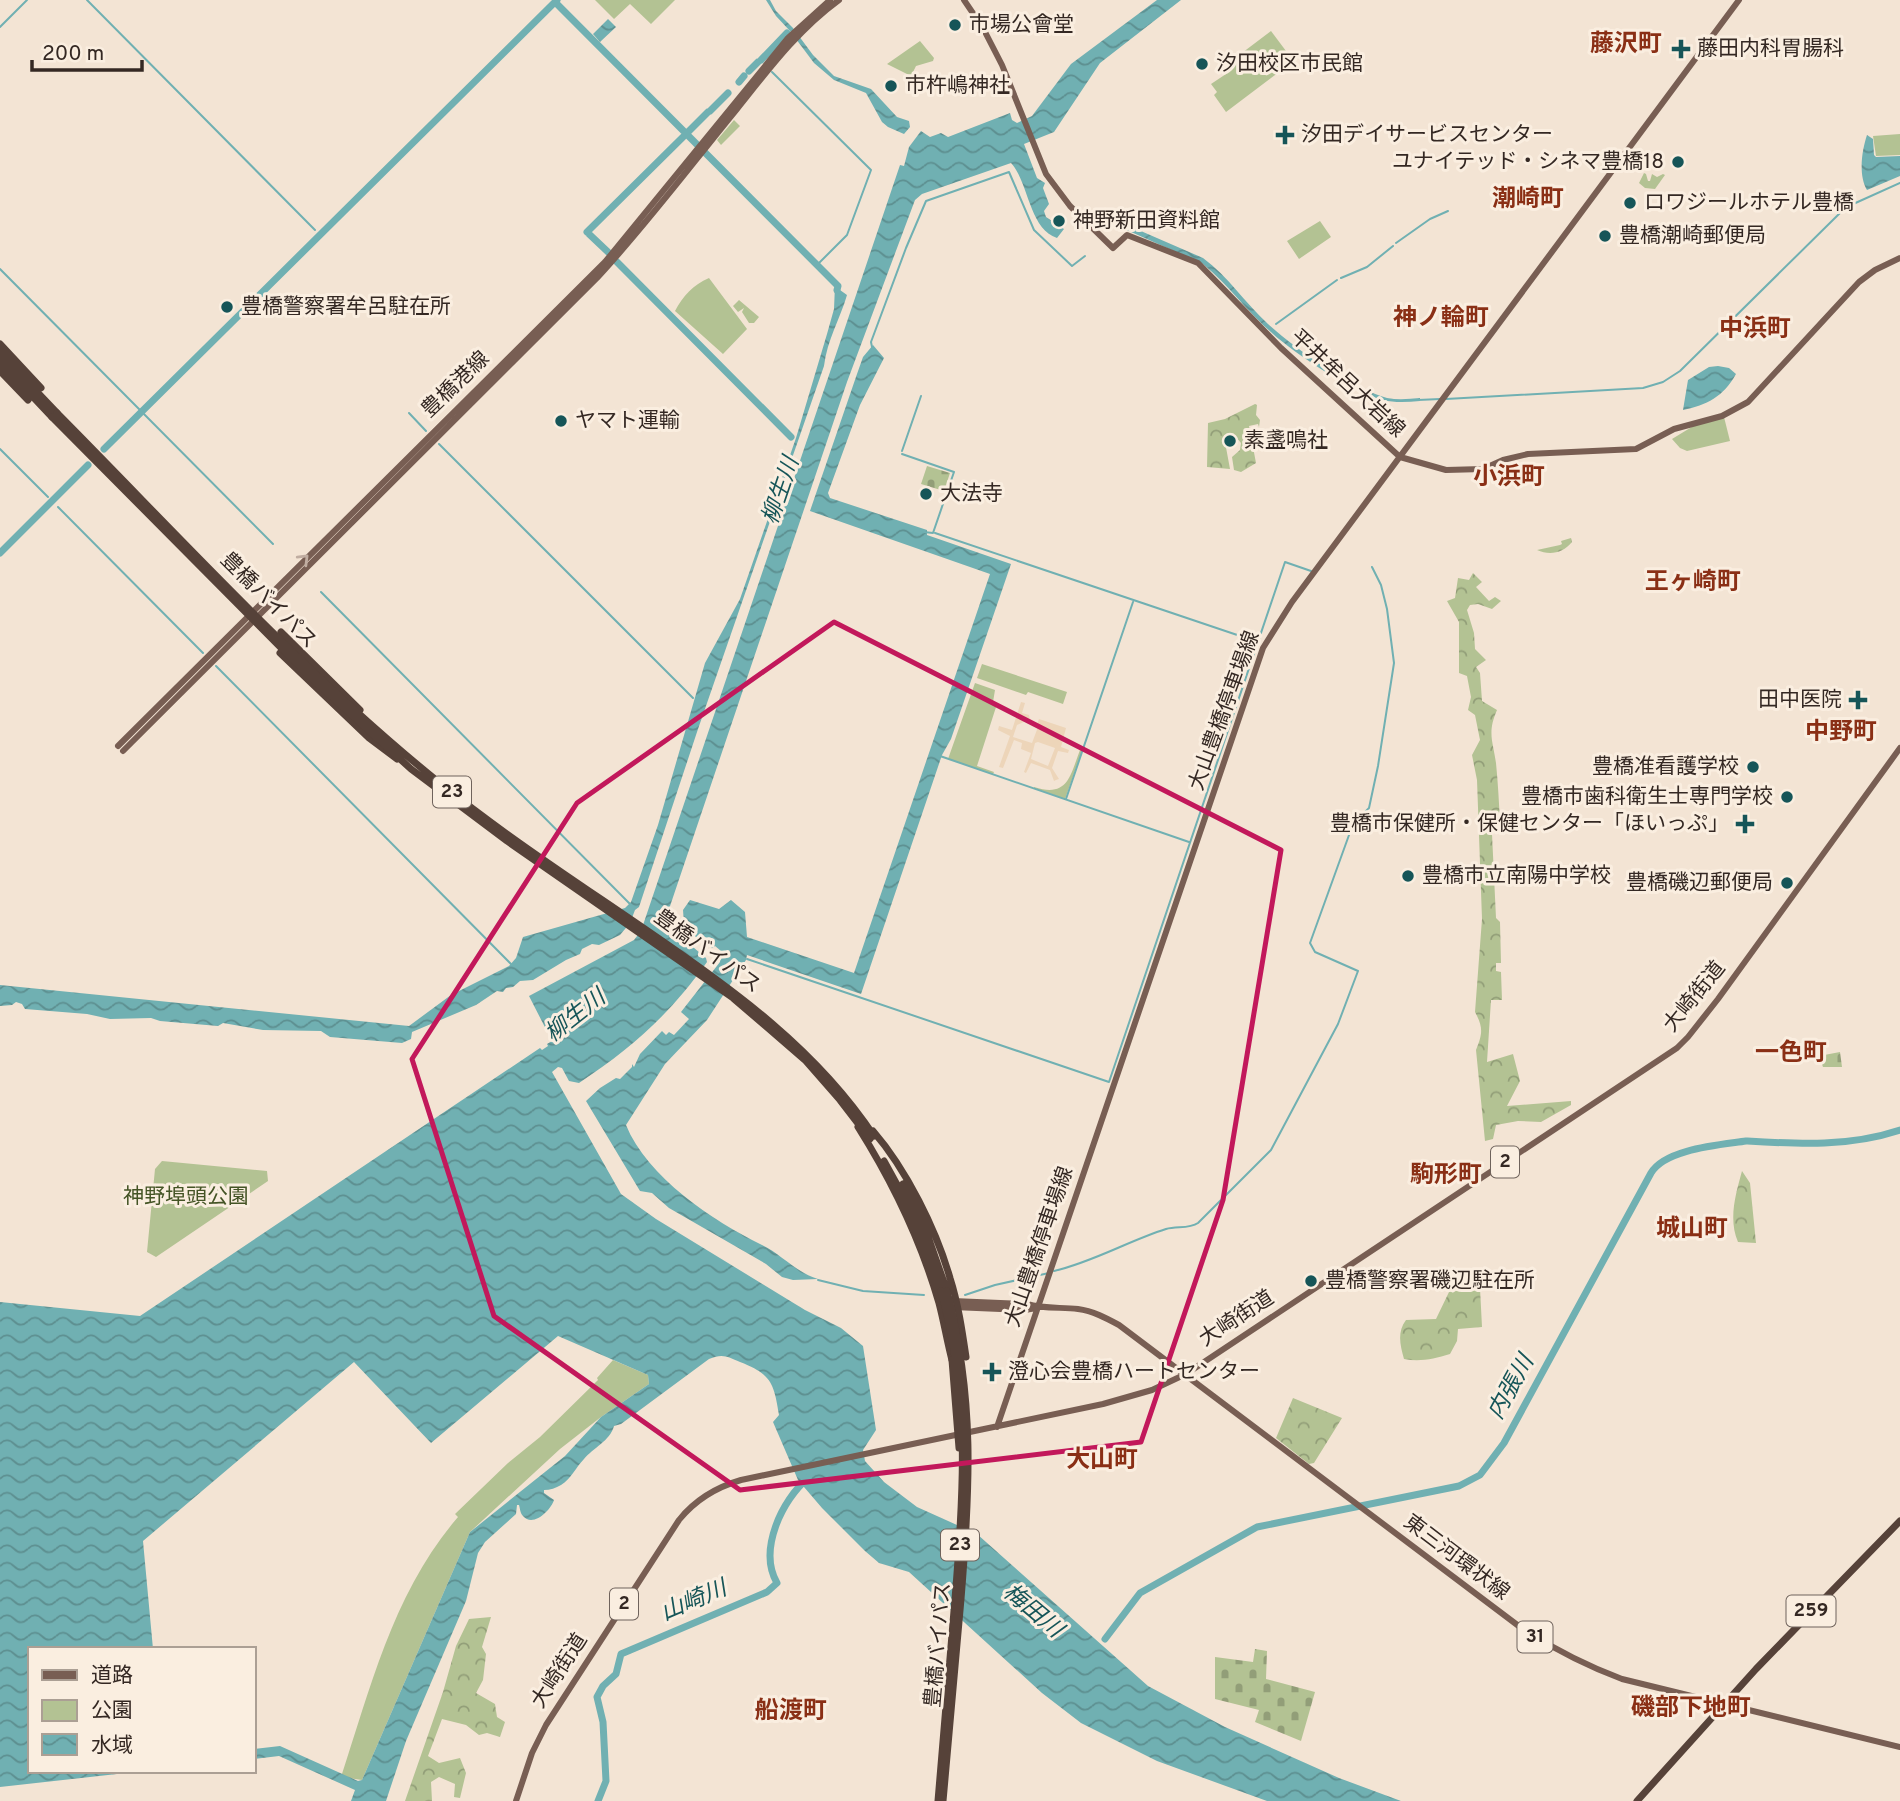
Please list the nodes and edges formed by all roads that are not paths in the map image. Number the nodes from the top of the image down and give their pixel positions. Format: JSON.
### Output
{"nodes":[{"id":1,"x":830,"y":0,"type":"edge"},
{"id":2,"x":839,"y":0,"type":"edge"},
{"id":3,"x":964,"y":0,"type":"edge"},
{"id":4,"x":1739,"y":0,"type":"edge"},
{"id":5,"x":796,"y":34,"type":"junction"},
{"id":6,"x":1900,"y":258,"type":"edge"},
{"id":7,"x":0,"y":344,"type":"edge"},
{"id":8,"x":0,"y":353,"type":"edge"},
{"id":9,"x":0,"y":362,"type":"edge"},
{"id":10,"x":0,"y":370,"type":"edge"},
{"id":11,"x":41,"y":388,"type":"dead end"},
{"id":12,"x":28,"y":400,"type":"dead end"},
{"id":13,"x":55,"y":415,"type":"junction"},
{"id":14,"x":1400,"y":457,"type":"junction"},
{"id":15,"x":281,"y":632,"type":"dead end"},
{"id":16,"x":280,"y":653,"type":"dead end"},
{"id":17,"x":121,"y":748,"type":"dead end"},
{"id":18,"x":1900,"y":748,"type":"edge"},
{"id":19,"x":406,"y":754,"type":"junction"},
{"id":20,"x":411,"y":769,"type":"junction"},
{"id":21,"x":871,"y":1137,"type":"junction"},
{"id":22,"x":939,"y":1304,"type":"junction"},
{"id":23,"x":957,"y":1304,"type":"junction"},
{"id":24,"x":1038,"y":1307,"type":"junction"},
{"id":25,"x":1186,"y":1374,"type":"junction"},
{"id":26,"x":997,"y":1427,"type":"junction"},
{"id":27,"x":966,"y":1495,"type":"junction"},
{"id":28,"x":1900,"y":1521,"type":"edge"},
{"id":29,"x":1725,"y":1704,"type":"junction"},
{"id":30,"x":1900,"y":1747,"type":"edge"},
{"id":31,"x":516,"y":1801,"type":"edge"},
{"id":32,"x":940,"y":1801,"type":"edge"},
{"id":33,"x":1637,"y":1801,"type":"edge"}],
"edges":[{"from":1,"to":5,"type":"main road"},
{"from":2,"to":5,"type":"main road"},
{"from":3,"to":14,"type":"main road","name":"平井牟呂大岩線"},
{"from":4,"to":14,"type":"main road","name":"大山豊橋停車場線"},
{"from":5,"to":17,"type":"main road","name":"豊橋港線"},
{"from":6,"to":14,"type":"main road","name":"平井牟呂大岩線"},
{"from":7,"to":11,"type":"highway"},
{"from":8,"to":13,"type":"highway","name":"豊橋バイパス","number":"23"},
{"from":9,"to":13,"type":"highway","name":"豊橋バイパス","number":"23"},
{"from":10,"to":12,"type":"highway"},
{"from":13,"to":19,"type":"highway","name":"豊橋バイパス","number":"23","bridge":true},
{"from":13,"to":20,"type":"highway","name":"豊橋バイパス","number":"23","bridge":true},
{"from":14,"to":24,"type":"main road","name":"大山豊橋停車場線"},
{"from":15,"to":19,"type":"highway","number":"23","bridge":true},
{"from":16,"to":20,"type":"highway","number":"23","bridge":true},
{"from":18,"to":25,"type":"main road","name":"大崎街道","number":"2"},
{"from":19,"to":21,"type":"highway","name":"豊橋バイパス","number":"23","bridge":true},
{"from":20,"to":21,"type":"highway","name":"豊橋バイパス","number":"23","bridge":true},
{"from":21,"to":22,"type":"highway","number":"23"},
{"from":21,"to":23,"type":"highway","number":"23"},
{"from":21,"to":27,"type":"highway","name":"豊橋バイパス","number":"23","bridge":true},
{"from":22,"to":23,"type":"main road","name":"東三河環状線","number":"31"},
{"from":22,"to":27,"type":"highway","number":"23","bridge":true},
{"from":23,"to":24,"type":"main road","name":"東三河環状線","number":"31"},
{"from":23,"to":27,"type":"highway","number":"23","bridge":true},
{"from":24,"to":25,"type":"main road","name":"東三河環状線","number":"31"},
{"from":24,"to":26,"type":"main road","name":"大山豊橋停車場線"},
{"from":25,"to":26,"type":"main road","name":"大崎街道","number":"2"},
{"from":25,"to":29,"type":"main road","name":"東三河環状線","number":"31"},
{"from":26,"to":31,"type":"main road","name":"大崎街道","number":"2"},
{"from":27,"to":32,"type":"highway","name":"豊橋バイパス","number":"23","bridge":true},
{"from":28,"to":29,"type":"highway","number":"259"},
{"from":29,"to":30,"type":"main road","name":"東三河環状線","number":"31"},
{"from":29,"to":33,"type":"highway","number":"259"}]}
